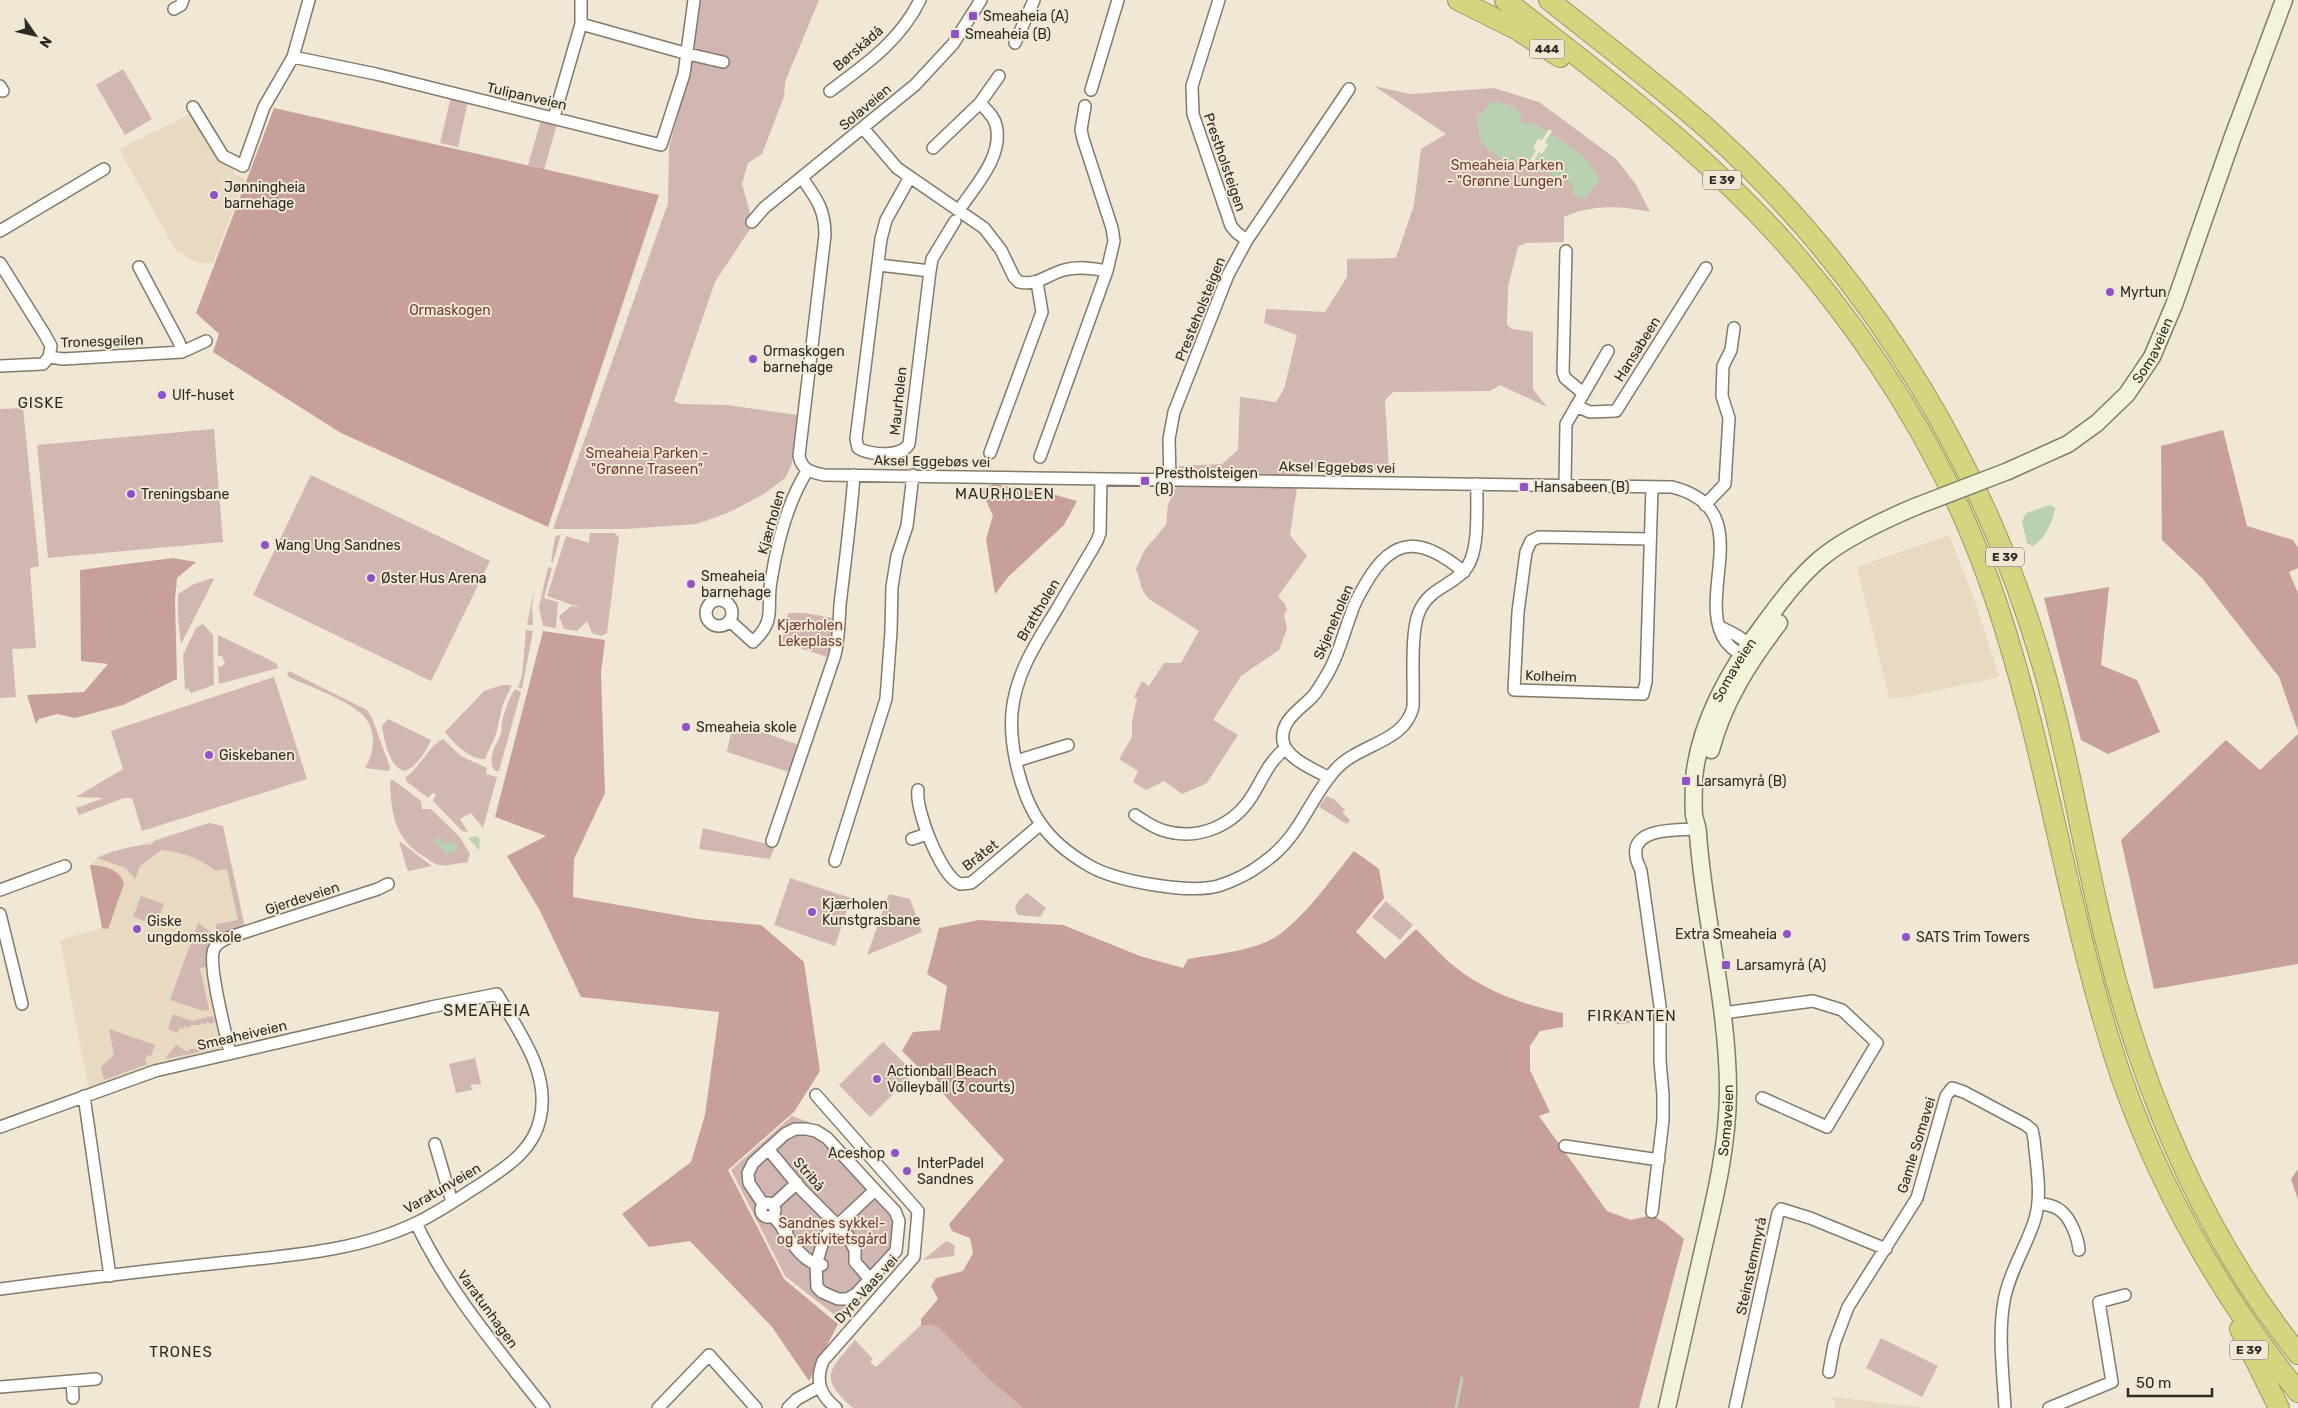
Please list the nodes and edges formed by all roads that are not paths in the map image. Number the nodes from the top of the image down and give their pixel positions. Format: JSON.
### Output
{"nodes":[{"id":1,"x":183,"y":0,"type":"edge"},
{"id":2,"x":309,"y":0,"type":"edge"},
{"id":3,"x":581,"y":0,"type":"edge"},
{"id":4,"x":694,"y":0,"type":"edge"},
{"id":5,"x":920,"y":0,"type":"edge"},
{"id":6,"x":981,"y":0,"type":"edge"},
{"id":7,"x":1034,"y":0,"type":"edge"},
{"id":8,"x":1118,"y":0,"type":"edge"},
{"id":9,"x":1219,"y":0,"type":"edge"},
{"id":10,"x":1458,"y":0,"type":"edge"},
{"id":11,"x":1504,"y":0,"type":"edge"},
{"id":12,"x":1549,"y":0,"type":"edge"},
{"id":13,"x":2284,"y":0,"type":"edge"},
{"id":14,"x":174,"y":9,"type":"dead end"},
{"id":15,"x":581,"y":24,"type":"junction"},
{"id":16,"x":1015,"y":43,"type":"dead end"},
{"id":17,"x":688,"y":54,"type":"junction"},
{"id":18,"x":293,"y":57,"type":"junction"},
{"id":19,"x":723,"y":62,"type":"dead end"},
{"id":20,"x":999,"y":76,"type":"dead end"},
{"id":21,"x":1348,"y":89,"type":"dead end"},
{"id":22,"x":1091,"y":90,"type":"dead end"},
{"id":23,"x":830,"y":91,"type":"dead end"},
{"id":24,"x":1632,"y":101,"type":"junction"},
{"id":25,"x":980,"y":103,"type":"junction"},
{"id":26,"x":1085,"y":106,"type":"dead end"},
{"id":27,"x":193,"y":107,"type":"dead end"},
{"id":28,"x":554,"y":117,"type":"junction"},
{"id":29,"x":863,"y":128,"type":"junction"},
{"id":30,"x":933,"y":148,"type":"dead end"},
{"id":31,"x":104,"y":169,"type":"dead end"},
{"id":32,"x":910,"y":177,"type":"junction"},
{"id":33,"x":802,"y":178,"type":"junction"},
{"id":34,"x":959,"y":210,"type":"junction"},
{"id":35,"x":954,"y":221,"type":"dead end"},
{"id":36,"x":752,"y":222,"type":"dead end"},
{"id":37,"x":0,"y":231,"type":"edge"},
{"id":38,"x":1246,"y":240,"type":"junction"},
{"id":39,"x":1566,"y":251,"type":"dead end"},
{"id":40,"x":0,"y":263,"type":"edge"},
{"id":41,"x":879,"y":264,"type":"junction"},
{"id":42,"x":139,"y":267,"type":"dead end"},
{"id":43,"x":1706,"y":268,"type":"dead end"},
{"id":44,"x":930,"y":271,"type":"junction"},
{"id":45,"x":1107,"y":271,"type":"junction"},
{"id":46,"x":1037,"y":282,"type":"junction"},
{"id":47,"x":1734,"y":328,"type":"dead end"},
{"id":48,"x":206,"y":341,"type":"dead end"},
{"id":49,"x":1608,"y":351,"type":"dead end"},
{"id":50,"x":182,"y":352,"type":"junction"},
{"id":51,"x":50,"y":357,"type":"junction"},
{"id":52,"x":0,"y":366,"type":"edge"},
{"id":53,"x":1583,"y":392,"type":"junction"},
{"id":54,"x":1576,"y":406,"type":"junction"},
{"id":55,"x":990,"y":452,"type":"dead end"},
{"id":56,"x":1040,"y":457,"type":"dead end"},
{"id":57,"x":807,"y":471,"type":"junction"},
{"id":58,"x":854,"y":475,"type":"junction"},
{"id":59,"x":913,"y":475,"type":"junction"},
{"id":60,"x":1101,"y":479,"type":"junction"},
{"id":61,"x":1170,"y":479,"type":"junction"},
{"id":62,"x":1477,"y":484,"type":"junction"},
{"id":63,"x":1564,"y":485,"type":"junction"},
{"id":64,"x":1652,"y":487,"type":"junction"},
{"id":65,"x":1705,"y":505,"type":"junction"},
{"id":66,"x":1650,"y":539,"type":"junction"},
{"id":67,"x":1464,"y":572,"type":"junction"},
{"id":68,"x":730,"y":621,"type":"dead end"},
{"id":69,"x":1748,"y":652,"type":"junction"},
{"id":70,"x":1068,"y":744,"type":"dead end"},
{"id":71,"x":1285,"y":749,"type":"junction"},
{"id":72,"x":1016,"y":761,"type":"junction"},
{"id":73,"x":1329,"y":778,"type":"junction"},
{"id":74,"x":918,"y":790,"type":"dead end"},
{"id":75,"x":1134,"y":815,"type":"dead end"},
{"id":76,"x":1041,"y":824,"type":"junction"},
{"id":77,"x":1698,"y":829,"type":"junction"},
{"id":78,"x":927,"y":834,"type":"junction"},
{"id":79,"x":912,"y":839,"type":"dead end"},
{"id":80,"x":772,"y":841,"type":"dead end"},
{"id":81,"x":836,"y":862,"type":"dead end"},
{"id":82,"x":65,"y":866,"type":"dead end"},
{"id":83,"x":388,"y":884,"type":"dead end"},
{"id":84,"x":0,"y":890,"type":"edge"},
{"id":85,"x":0,"y":914,"type":"edge"},
{"id":86,"x":497,"y":994,"type":"joint"},
{"id":87,"x":22,"y":1004,"type":"dead end"},
{"id":88,"x":1723,"y":1013,"type":"junction"},
{"id":89,"x":230,"y":1053,"type":"junction"},
{"id":90,"x":816,"y":1095,"type":"dead end"},
{"id":91,"x":84,"y":1096,"type":"junction"},
{"id":92,"x":1762,"y":1098,"type":"dead end"},
{"id":93,"x":0,"y":1127,"type":"edge"},
{"id":94,"x":435,"y":1144,"type":"dead end"},
{"id":95,"x":1565,"y":1146,"type":"dead end"},
{"id":96,"x":768,"y":1149,"type":"junction"},
{"id":97,"x":1659,"y":1160,"type":"junction"},
{"id":98,"x":797,"y":1184,"type":"junction"},
{"id":99,"x":875,"y":1190,"type":"junction"},
{"id":100,"x":452,"y":1202,"type":"junction"},
{"id":101,"x":2038,"y":1203,"type":"junction"},
{"id":102,"x":770,"y":1208,"type":"junction"},
{"id":103,"x":1652,"y":1212,"type":"dead end"},
{"id":104,"x":416,"y":1223,"type":"junction"},
{"id":105,"x":833,"y":1224,"type":"junction"},
{"id":106,"x":1886,"y":1249,"type":"junction"},
{"id":107,"x":2080,"y":1250,"type":"dead end"},
{"id":108,"x":819,"y":1265,"type":"junction"},
{"id":109,"x":110,"y":1276,"type":"junction"},
{"id":110,"x":870,"y":1278,"type":"junction"},
{"id":111,"x":0,"y":1289,"type":"edge"},
{"id":112,"x":2224,"y":1290,"type":"junction"},
{"id":113,"x":2125,"y":1295,"type":"dead end"},
{"id":114,"x":2298,"y":1354,"type":"edge"},
{"id":115,"x":1830,"y":1372,"type":"dead end"},
{"id":116,"x":96,"y":1379,"type":"dead end"},
{"id":117,"x":72,"y":1381,"type":"junction"},
{"id":118,"x":0,"y":1387,"type":"edge"},
{"id":119,"x":819,"y":1387,"type":"junction"},
{"id":120,"x":2298,"y":1392,"type":"edge"},
{"id":121,"x":74,"y":1398,"type":"dead end"},
{"id":122,"x":544,"y":1408,"type":"edge"},
{"id":123,"x":658,"y":1408,"type":"edge"},
{"id":124,"x":756,"y":1408,"type":"edge"},
{"id":125,"x":788,"y":1408,"type":"edge"},
{"id":126,"x":836,"y":1408,"type":"edge"},
{"id":127,"x":1667,"y":1408,"type":"edge"},
{"id":128,"x":1735,"y":1408,"type":"edge"},
{"id":129,"x":2004,"y":1408,"type":"edge"},
{"id":130,"x":2049,"y":1408,"type":"edge"},
{"id":131,"x":2279,"y":1408,"type":"edge"}],
"edges":[{"from":1,"to":14,"type":"street"},
{"from":2,"to":18,"type":"street"},
{"from":3,"to":15,"type":"street"},
{"from":4,"to":17,"type":"street"},
{"from":5,"to":23,"type":"street","name":"Børskådå"},
{"from":6,"to":29,"type":"street","name":"Solaveien"},
{"from":7,"to":16,"type":"street"},
{"from":8,"to":22,"type":"street"},
{"from":9,"to":38,"type":"street","name":"Prestholsteigen"},
{"from":10,"to":24,"type":"highway","number":"444"},
{"from":11,"to":24,"type":"highway","number":"E 39"},
{"from":12,"to":114,"type":"highway","number":"E 39"},
{"from":13,"to":69,"type":"main road","name":"Somaveien","bridge":true},
{"from":15,"to":17,"type":"street"},
{"from":15,"to":28,"type":"street"},
{"from":17,"to":19,"type":"street"},
{"from":17,"to":28,"type":"street","name":"Tulipanveien"},
{"from":18,"to":27,"type":"street"},
{"from":18,"to":28,"type":"street","name":"Tulipanveien"},
{"from":20,"to":25,"type":"street"},
{"from":21,"to":38,"type":"street","name":"Presteholsteigen"},
{"from":24,"to":112,"type":"highway","number":"E 39"},
{"from":25,"to":30,"type":"street"},
{"from":25,"to":34,"type":"street"},
{"from":26,"to":45,"type":"street"},
{"from":29,"to":32,"type":"street"},
{"from":29,"to":33,"type":"street","name":"Solaveien"},
{"from":31,"to":37,"type":"street"},
{"from":32,"to":34,"type":"street"},
{"from":32,"to":41,"type":"street","name":"Maurholen"},
{"from":33,"to":36,"type":"street","name":"Solaveien"},
{"from":33,"to":57,"type":"street"},
{"from":34,"to":46,"type":"street"},
{"from":35,"to":44,"type":"street","name":"Maurholen"},
{"from":38,"to":61,"type":"street","name":"Presteholsteigen"},
{"from":39,"to":53,"type":"street"},
{"from":40,"to":51,"type":"street"},
{"from":41,"to":44,"type":"street"},
{"from":41,"to":44,"type":"street","name":"Maurholen"},
{"from":42,"to":50,"type":"street"},
{"from":43,"to":54,"type":"street","name":"Hansabeen"},
{"from":45,"to":46,"type":"street"},
{"from":45,"to":56,"type":"street"},
{"from":46,"to":55,"type":"street"},
{"from":47,"to":65,"type":"street"},
{"from":48,"to":50,"type":"street","name":"Tronesgeilen"},
{"from":49,"to":53,"type":"street","name":"Hansabeen"},
{"from":50,"to":51,"type":"street","name":"Tronesgeilen"},
{"from":51,"to":52,"type":"street","name":"Tronesgeilen"},
{"from":53,"to":54,"type":"street","name":"Hansabeen"},
{"from":54,"to":63,"type":"street","name":"Hansabeen"},
{"from":57,"to":58,"type":"street","name":"Aksel Eggebøs vei"},
{"from":57,"to":68,"type":"street","name":"Kjærholen"},
{"from":58,"to":59,"type":"street","name":"Aksel Eggebøs vei"},
{"from":58,"to":80,"type":"street"},
{"from":59,"to":60,"type":"street","name":"Aksel Eggebøs vei"},
{"from":59,"to":81,"type":"street"},
{"from":60,"to":61,"type":"street","name":"Aksel Eggebøs vei"},
{"from":60,"to":72,"type":"street","name":"Brattholen"},
{"from":61,"to":62,"type":"street","name":"Aksel Eggebøs vei"},
{"from":62,"to":63,"type":"street","name":"Aksel Eggebøs vei"},
{"from":62,"to":67,"type":"street"},
{"from":63,"to":64,"type":"street","name":"Aksel Eggebøs vei"},
{"from":64,"to":65,"type":"street","name":"Aksel Eggebøs vei"},
{"from":64,"to":66,"type":"street","name":"Kolheim"},
{"from":65,"to":69,"type":"street","name":"Aksel Eggebøs vei"},
{"from":66,"to":66,"type":"street","name":"Kolheim"},
{"from":67,"to":71,"type":"street","name":"Skjeneholen"},
{"from":67,"to":73,"type":"street"},
{"from":69,"to":77,"type":"main road","name":"Somaveien"},
{"from":70,"to":72,"type":"street"},
{"from":71,"to":73,"type":"street"},
{"from":71,"to":75,"type":"street"},
{"from":72,"to":76,"type":"street","name":"Brattholen"},
{"from":73,"to":76,"type":"street","name":"Brattholen"},
{"from":74,"to":78,"type":"street","name":"Bråtet"},
{"from":76,"to":78,"type":"street","name":"Bråtet"},
{"from":77,"to":88,"type":"main road","name":"Somaveien"},
{"from":77,"to":97,"type":"street"},
{"from":78,"to":79,"type":"street"},
{"from":82,"to":84,"type":"street"},
{"from":83,"to":89,"type":"street","name":"Gjerdeveien"},
{"from":85,"to":87,"type":"street"},
{"from":86,"to":89,"type":"street","name":"Smeaheiveien"},
{"from":86,"to":100,"type":"street","name":"Varatunveien"},
{"from":88,"to":92,"type":"street"},
{"from":88,"to":127,"type":"main road","name":"Somaveien"},
{"from":89,"to":91,"type":"street","name":"Smeaheiveien"},
{"from":90,"to":119,"type":"street","name":"Dyre Vaas vei"},
{"from":91,"to":93,"type":"street","name":"Smeaheiveien"},
{"from":91,"to":109,"type":"street"},
{"from":94,"to":100,"type":"street"},
{"from":95,"to":97,"type":"street"},
{"from":96,"to":98,"type":"street","name":"Stribå"},
{"from":96,"to":99,"type":"street"},
{"from":96,"to":102,"type":"street"},
{"from":97,"to":103,"type":"street"},
{"from":98,"to":102,"type":"street"},
{"from":98,"to":105,"type":"street","name":"Stribå"},
{"from":99,"to":105,"type":"street"},
{"from":99,"to":110,"type":"street"},
{"from":100,"to":104,"type":"street","name":"Varatunveien"},
{"from":101,"to":106,"type":"street","name":"Gamle Somavei"},
{"from":101,"to":107,"type":"street"},
{"from":101,"to":129,"type":"street","name":"Gamle Somavei"},
{"from":102,"to":108,"type":"street"},
{"from":104,"to":109,"type":"street","name":"Varatunveien"},
{"from":104,"to":122,"type":"street","name":"Varatunhagen"},
{"from":105,"to":108,"type":"street"},
{"from":105,"to":110,"type":"street","name":"Stribå"},
{"from":106,"to":115,"type":"street","name":"Gamle Somavei"},
{"from":106,"to":128,"type":"street","name":"Steinstemmyrå"},
{"from":108,"to":110,"type":"street"},
{"from":109,"to":111,"type":"street","name":"Varatunveien"},
{"from":112,"to":120,"type":"highway","number":"E 39"},
{"from":112,"to":131,"type":"highway","number":"E 39"},
{"from":113,"to":130,"type":"street"},
{"from":116,"to":117,"type":"street"},
{"from":117,"to":118,"type":"street"},
{"from":117,"to":121,"type":"street"},
{"from":119,"to":125,"type":"street"},
{"from":119,"to":126,"type":"street"},
{"from":123,"to":124,"type":"street"}]}
